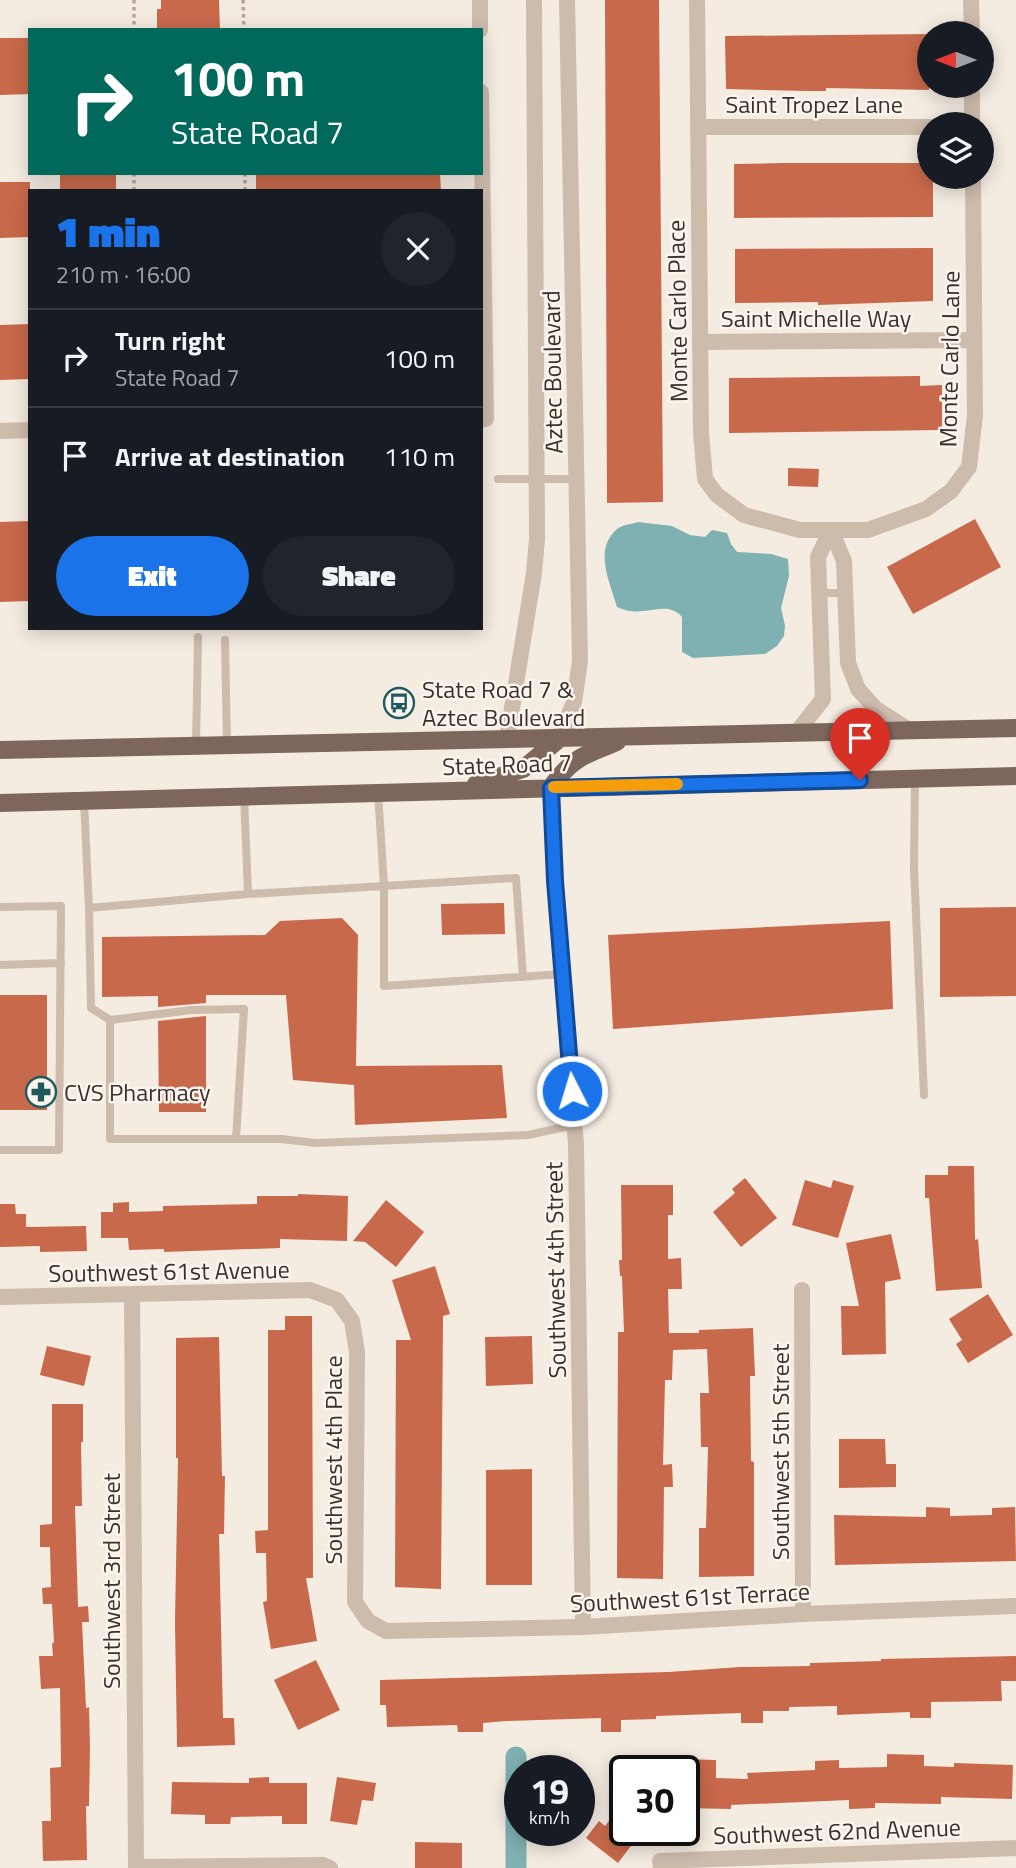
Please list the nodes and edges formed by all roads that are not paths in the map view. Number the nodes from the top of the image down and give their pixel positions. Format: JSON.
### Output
{"nodes":[{"id":1,"x":480,"y":0,"type":"edge"},
{"id":2,"x":534,"y":0,"type":"edge"},
{"id":3,"x":567,"y":0,"type":"edge"},
{"id":4,"x":697,"y":0,"type":"edge"},
{"id":5,"x":971,"y":0,"type":"edge"},
{"id":6,"x":972,"y":21,"type":"edge"},
{"id":7,"x":480,"y":28,"type":"edge"},
{"id":8,"x":698,"y":127,"type":"junction"},
{"id":9,"x":917,"y":127,"type":"edge"},
{"id":10,"x":973,"y":189,"type":"edge"},
{"id":11,"x":483,"y":310,"type":"edge"},
{"id":12,"x":974,"y":340,"type":"junction"},
{"id":13,"x":700,"y":342,"type":"junction"},
{"id":14,"x":484,"y":419,"type":"edge"},
{"id":15,"x":28,"y":430,"type":"edge"},
{"id":16,"x":0,"y":431,"type":"edge"},
{"id":17,"x":498,"y":479,"type":"dead end"},
{"id":18,"x":537,"y":479,"type":"junction"},
{"id":19,"x":576,"y":480,"type":"junction"},
{"id":20,"x":831,"y":530,"type":"junction"},
{"id":21,"x":819,"y":593,"type":"junction"},
{"id":22,"x":846,"y":593,"type":"junction"},
{"id":23,"x":198,"y":638,"type":"dead end"},
{"id":24,"x":225,"y":640,"type":"dead end"},
{"id":25,"x":1016,"y":728,"type":"edge"},
{"id":26,"x":909,"y":730,"type":"junction"},
{"id":27,"x":797,"y":732,"type":"junction"},
{"id":28,"x":634,"y":736,"type":"junction"},
{"id":29,"x":507,"y":739,"type":"junction"},
{"id":30,"x":558,"y":739,"type":"junction"},
{"id":31,"x":227,"y":745,"type":"junction"},
{"id":32,"x":196,"y":746,"type":"junction"},
{"id":33,"x":0,"y":750,"type":"edge"},
{"id":34,"x":1016,"y":776,"type":"edge"},
{"id":35,"x":915,"y":778,"type":"junction"},
{"id":36,"x":551,"y":788,"type":"junction"},
{"id":37,"x":456,"y":790,"type":"junction"},
{"id":38,"x":378,"y":792,"type":"junction"},
{"id":39,"x":244,"y":796,"type":"junction"},
{"id":40,"x":84,"y":801,"type":"junction"},
{"id":41,"x":0,"y":803,"type":"edge"},
{"id":42,"x":384,"y":886,"type":"junction"},
{"id":43,"x":248,"y":894,"type":"junction"},
{"id":44,"x":0,"y":907,"type":"edge"},
{"id":45,"x":89,"y":908,"type":"junction"},
{"id":46,"x":61,"y":963,"type":"junction"},
{"id":47,"x":0,"y":965,"type":"edge"},
{"id":48,"x":562,"y":974,"type":"junction"},
{"id":49,"x":523,"y":976,"type":"junction"},
{"id":50,"x":110,"y":1020,"type":"junction"},
{"id":51,"x":925,"y":1095,"type":"dead end"},
{"id":52,"x":574,"y":1125,"type":"junction"},
{"id":53,"x":236,"y":1139,"type":"junction"},
{"id":54,"x":0,"y":1150,"type":"edge"},
{"id":55,"x":802,"y":1290,"type":"dead end"},
{"id":56,"x":132,"y":1294,"type":"junction"},
{"id":57,"x":0,"y":1297,"type":"edge"},
{"id":58,"x":337,"y":1300,"type":"joint"},
{"id":59,"x":1016,"y":1606,"type":"edge"},
{"id":60,"x":803,"y":1614,"type":"junction"},
{"id":61,"x":368,"y":1621,"type":"joint"},
{"id":62,"x":583,"y":1627,"type":"junction"},
{"id":63,"x":1016,"y":1848,"type":"edge"},
{"id":64,"x":896,"y":1851,"type":"junction"},
{"id":65,"x":660,"y":1864,"type":"edge"},
{"id":66,"x":136,"y":1868,"type":"edge"},
{"id":67,"x":330,"y":1868,"type":"edge"},
{"id":68,"x":896,"y":1868,"type":"edge"}],
"edges":[{"from":1,"to":7,"type":"street"},
{"from":2,"to":18,"type":"street","name":"Aztec Boulevard"},
{"from":3,"to":19,"type":"street","name":"Aztec Boulevard"},
{"from":4,"to":8,"type":"street","name":"Monte Carlo Place"},
{"from":5,"to":6,"type":"street"},
{"from":8,"to":9,"type":"street","name":"Saint Tropez Lane"},
{"from":8,"to":13,"type":"street","name":"Monte Carlo Place"},
{"from":10,"to":12,"type":"street","name":"Monte Carlo Lane"},
{"from":11,"to":14,"type":"street"},
{"from":12,"to":13,"type":"street","name":"Saint Michelle Way"},
{"from":12,"to":20,"type":"street","name":"Monte Carlo Lane"},
{"from":13,"to":20,"type":"street","name":"Monte Carlo Place"},
{"from":15,"to":16,"type":"street"},
{"from":17,"to":18,"type":"lane"},
{"from":18,"to":19,"type":"lane"},
{"from":18,"to":29,"type":"street","name":"Aztec Boulevard"},
{"from":19,"to":30,"type":"street","name":"Aztec Boulevard"},
{"from":20,"to":21,"type":"street"},
{"from":20,"to":22,"type":"street"},
{"from":21,"to":22,"type":"lane"},
{"from":21,"to":27,"type":"street"},
{"from":22,"to":26,"type":"street"},
{"from":23,"to":32,"type":"lane"},
{"from":24,"to":31,"type":"lane"},
{"from":25,"to":26,"type":"main road","name":"State Road 7"},
{"from":26,"to":27,"type":"main road","name":"State Road 7"},
{"from":27,"to":28,"type":"main road","name":"State Road 7"},
{"from":28,"to":30,"type":"main road","name":"State Road 7"},
{"from":28,"to":36,"type":"main road"},
{"from":29,"to":30,"type":"main road","name":"State Road 7"},
{"from":29,"to":31,"type":"main road","name":"State Road 7"},
{"from":30,"to":37,"type":"main road"},
{"from":31,"to":32,"type":"main road","name":"State Road 7"},
{"from":32,"to":33,"type":"main road","name":"State Road 7"},
{"from":34,"to":35,"type":"main road","name":"State Road 7"},
{"from":35,"to":36,"type":"main road","name":"State Road 7"},
{"from":35,"to":51,"type":"lane"},
{"from":36,"to":37,"type":"main road","name":"State Road 7"},
{"from":36,"to":48,"type":"street","name":"Southwest 4th Street"},
{"from":37,"to":38,"type":"main road","name":"State Road 7"},
{"from":38,"to":39,"type":"main road","name":"State Road 7"},
{"from":38,"to":42,"type":"lane"},
{"from":39,"to":40,"type":"main road","name":"State Road 7"},
{"from":39,"to":43,"type":"lane"},
{"from":40,"to":41,"type":"main road","name":"State Road 7"},
{"from":40,"to":45,"type":"lane"},
{"from":42,"to":43,"type":"lane"},
{"from":42,"to":49,"type":"lane"},
{"from":42,"to":49,"type":"lane"},
{"from":43,"to":45,"type":"lane"},
{"from":44,"to":46,"type":"lane"},
{"from":45,"to":50,"type":"lane"},
{"from":46,"to":47,"type":"lane"},
{"from":46,"to":54,"type":"lane"},
{"from":48,"to":49,"type":"lane"},
{"from":48,"to":52,"type":"street","name":"Southwest 4th Street"},
{"from":50,"to":53,"type":"lane"},
{"from":50,"to":53,"type":"lane"},
{"from":52,"to":53,"type":"lane"},
{"from":52,"to":62,"type":"street","name":"Southwest 4th Street"},
{"from":55,"to":60,"type":"street","name":"Southwest 5th Street"},
{"from":56,"to":57,"type":"street","name":"Southwest 61st Avenue"},
{"from":56,"to":58,"type":"street","name":"Southwest 61st Avenue"},
{"from":56,"to":66,"type":"street","name":"Southwest 3rd Street"},
{"from":58,"to":61,"type":"street","name":"Southwest 4th Place"},
{"from":59,"to":60,"type":"street","name":"Southwest 61st Terrace"},
{"from":60,"to":62,"type":"street","name":"Southwest 61st Terrace"},
{"from":61,"to":62,"type":"street","name":"Southwest 61st Terrace"},
{"from":63,"to":64,"type":"street","name":"Southwest 62nd Avenue"},
{"from":64,"to":65,"type":"street","name":"Southwest 62nd Avenue"},
{"from":64,"to":68,"type":"street"},
{"from":66,"to":67,"type":"street"}]}
